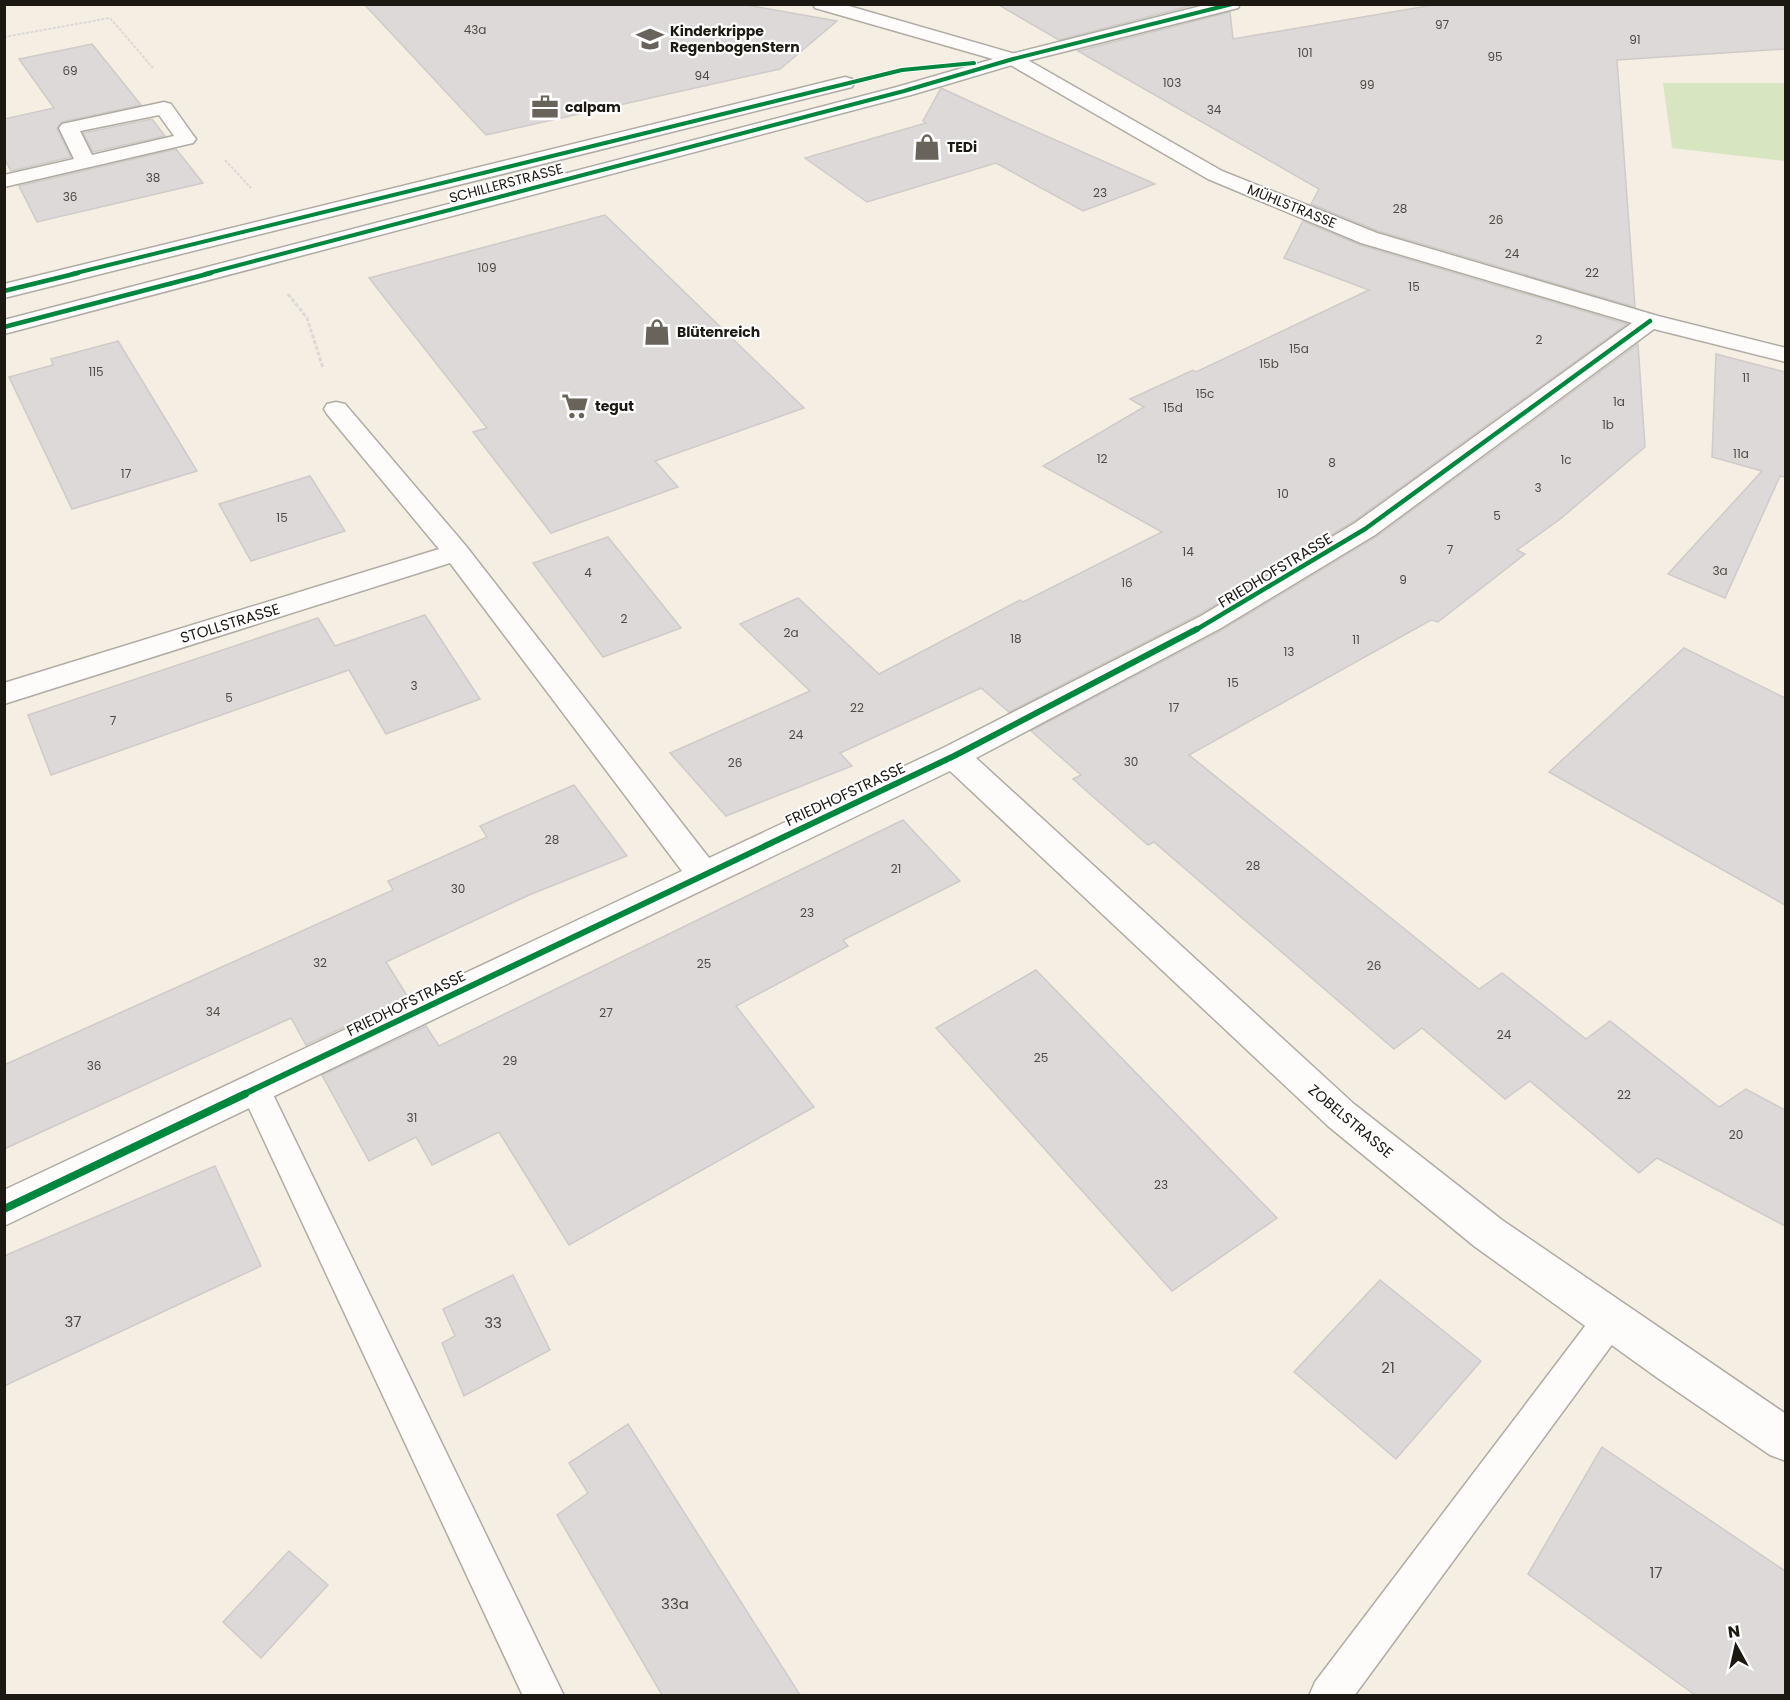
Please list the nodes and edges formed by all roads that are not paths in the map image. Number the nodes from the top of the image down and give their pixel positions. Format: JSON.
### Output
{"nodes":[{"id":1,"x":821,"y":4,"type":"edge"},
{"id":2,"x":1232,"y":4,"type":"edge"},
{"id":3,"x":1013,"y":59,"type":"junction"},
{"id":4,"x":85,"y":162,"type":"junction"},
{"id":5,"x":4,"y":181,"type":"edge"},
{"id":6,"x":4,"y":291,"type":"edge"},
{"id":7,"x":1650,"y":321,"type":"junction"},
{"id":8,"x":4,"y":327,"type":"edge"},
{"id":9,"x":1785,"y":355,"type":"edge"},
{"id":10,"x":336,"y":409,"type":"road end"},
{"id":11,"x":456,"y":552,"type":"junction"},
{"id":12,"x":4,"y":694,"type":"edge"},
{"id":13,"x":954,"y":756,"type":"junction"},
{"id":14,"x":703,"y":875,"type":"junction"},
{"id":15,"x":255,"y":1089,"type":"junction"},
{"id":16,"x":4,"y":1209,"type":"edge"},
{"id":17,"x":1610,"y":1320,"type":"junction"},
{"id":18,"x":1785,"y":1440,"type":"edge"},
{"id":19,"x":544,"y":1695,"type":"edge"},
{"id":20,"x":1329,"y":1695,"type":"edge"}],
"edges":[{"from":1,"to":3,"type":"street","name":"MÜHLSTRASSE"},
{"from":2,"to":3,"type":"street","name":"SCHILLERSTRASSE"},
{"from":3,"to":6,"type":"street","name":"SCHILLERSTRASSE"},
{"from":3,"to":7,"type":"street","name":"MÜHLSTRASSE"},
{"from":3,"to":8,"type":"street","name":"SCHILLERSTRASSE"},
{"from":4,"to":4,"type":"street"},
{"from":4,"to":5,"type":"street"},
{"from":7,"to":9,"type":"street","name":"MÜHLSTRASSE"},
{"from":7,"to":13,"type":"street","name":"FRIEDHOFSTRASSE"},
{"from":10,"to":11,"type":"street"},
{"from":11,"to":12,"type":"street","name":"STOLLSTRASSE"},
{"from":11,"to":14,"type":"street"},
{"from":13,"to":14,"type":"street","name":"FRIEDHOFSTRASSE"},
{"from":13,"to":17,"type":"street","name":"ZOBELSTRASSE"},
{"from":14,"to":15,"type":"street","name":"FRIEDHOFSTRASSE"},
{"from":15,"to":16,"type":"street","name":"FRIEDHOFSTRASSE"},
{"from":15,"to":19,"type":"lane"},
{"from":17,"to":18,"type":"street","name":"ZOBELSTRASSE"},
{"from":17,"to":20,"type":"lane"}]}
